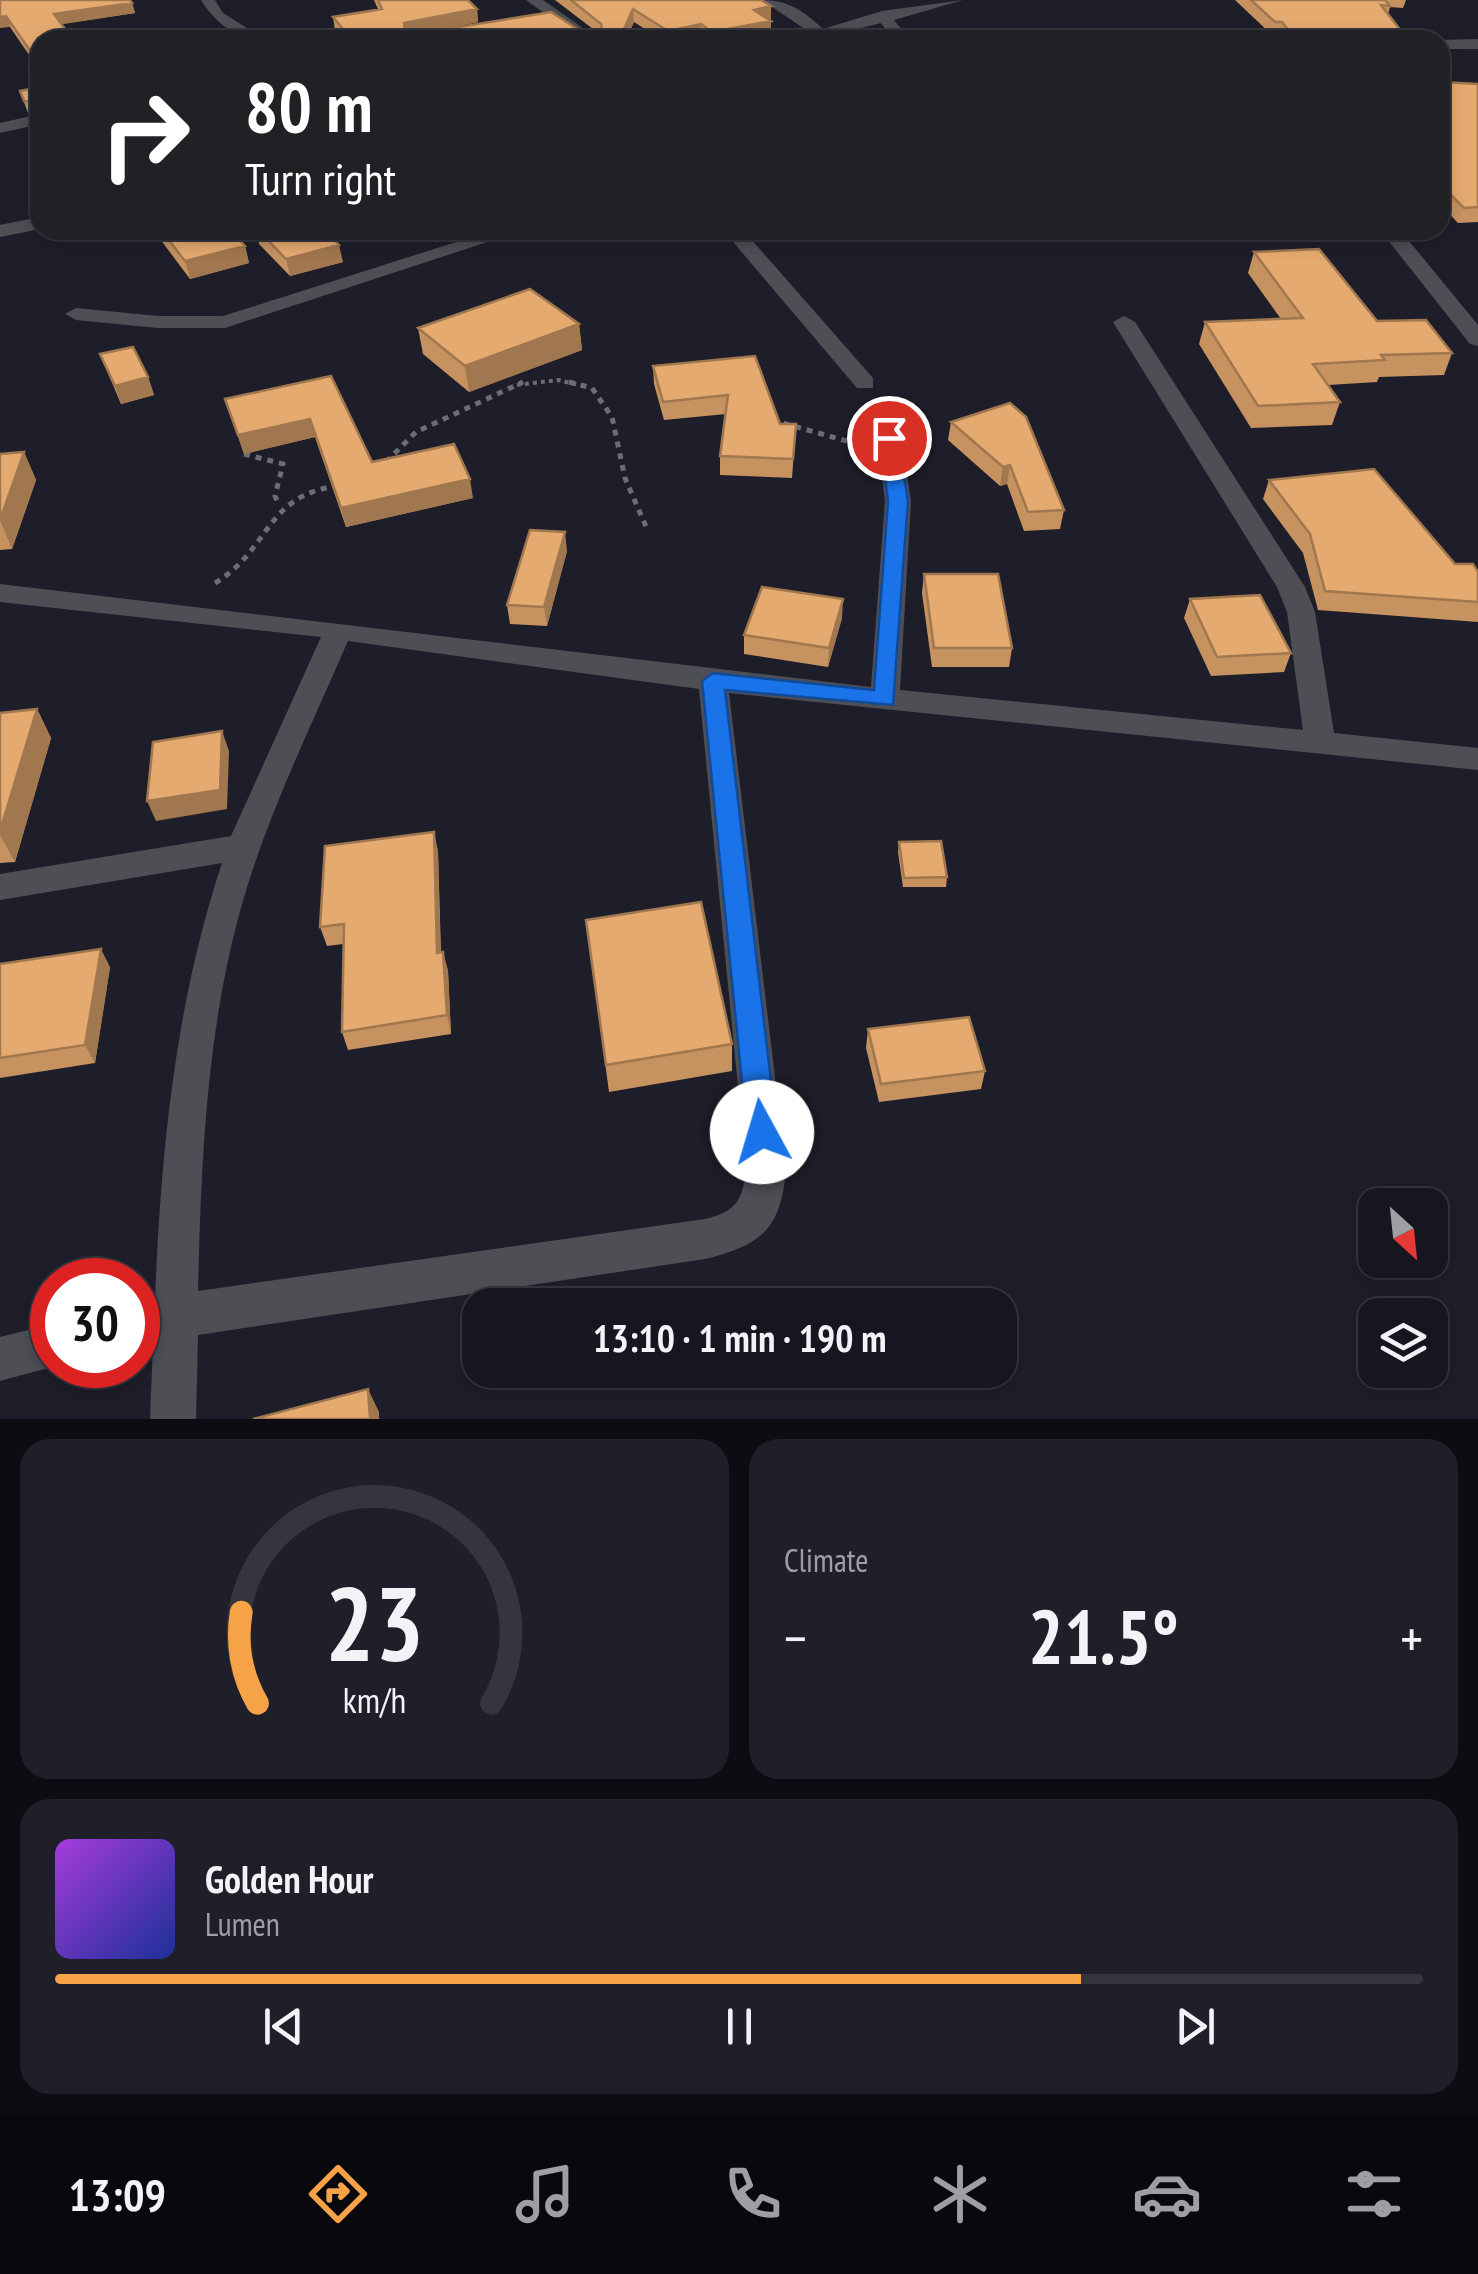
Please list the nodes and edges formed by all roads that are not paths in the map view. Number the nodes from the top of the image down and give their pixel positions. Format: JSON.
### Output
{"nodes":[{"id":1,"x":208,"y":0,"type":"edge"},
{"id":2,"x":533,"y":0,"type":"edge"},
{"id":3,"x":769,"y":0,"type":"edge"},
{"id":4,"x":956,"y":0,"type":"edge"},
{"id":5,"x":882,"y":15,"type":"junction"},
{"id":6,"x":554,"y":16,"type":"junction"},
{"id":7,"x":536,"y":19,"type":"edge"},
{"id":8,"x":241,"y":30,"type":"edge"},
{"id":9,"x":576,"y":30,"type":"edge"},
{"id":10,"x":816,"y":30,"type":"edge"},
{"id":11,"x":833,"y":30,"type":"edge"},
{"id":12,"x":894,"y":30,"type":"edge"},
{"id":13,"x":1450,"y":44,"type":"edge"},
{"id":14,"x":1478,"y":44,"type":"edge"},
{"id":15,"x":30,"y":121,"type":"edge"},
{"id":16,"x":0,"y":128,"type":"edge"},
{"id":17,"x":30,"y":225,"type":"edge"},
{"id":18,"x":0,"y":231,"type":"edge"},
{"id":19,"x":483,"y":240,"type":"edge"},
{"id":20,"x":742,"y":240,"type":"edge"},
{"id":21,"x":1398,"y":240,"type":"edge"},
{"id":22,"x":76,"y":314,"type":"dead end"},
{"id":23,"x":1124,"y":322,"type":"dead end"},
{"id":24,"x":1478,"y":338,"type":"edge"},
{"id":25,"x":864,"y":383,"type":"dead end"},
{"id":26,"x":891,"y":444,"type":"road end"},
{"id":27,"x":0,"y":593,"type":"edge"},
{"id":28,"x":339,"y":630,"type":"junction"},
{"id":29,"x":713,"y":681,"type":"junction"},
{"id":30,"x":885,"y":699,"type":"junction"},
{"id":31,"x":1320,"y":745,"type":"junction"},
{"id":32,"x":1478,"y":759,"type":"edge"},
{"id":33,"x":243,"y":847,"type":"junction"},
{"id":34,"x":0,"y":887,"type":"edge"},
{"id":35,"x":160,"y":1304,"type":"edge"},
{"id":36,"x":160,"y":1320,"type":"edge"},
{"id":37,"x":160,"y":1339,"type":"edge"},
{"id":38,"x":30,"y":1352,"type":"edge"},
{"id":39,"x":0,"y":1359,"type":"edge"},
{"id":40,"x":173,"y":1419,"type":"edge"}],
"edges":[{"from":1,"to":8,"type":"street"},
{"from":2,"to":6,"type":"street"},
{"from":3,"to":10,"type":"street"},
{"from":4,"to":5,"type":"street"},
{"from":5,"to":11,"type":"street"},
{"from":5,"to":12,"type":"street"},
{"from":6,"to":7,"type":"street"},
{"from":6,"to":9,"type":"street"},
{"from":13,"to":14,"type":"street"},
{"from":15,"to":16,"type":"street"},
{"from":17,"to":18,"type":"street"},
{"from":19,"to":22,"type":"street"},
{"from":20,"to":25,"type":"street"},
{"from":21,"to":24,"type":"street"},
{"from":23,"to":31,"type":"street"},
{"from":26,"to":30,"type":"street"},
{"from":27,"to":28,"type":"street"},
{"from":28,"to":29,"type":"street"},
{"from":28,"to":33,"type":"street"},
{"from":29,"to":30,"type":"street"},
{"from":29,"to":36,"type":"street"},
{"from":30,"to":31,"type":"street"},
{"from":31,"to":32,"type":"street"},
{"from":33,"to":34,"type":"street"},
{"from":33,"to":35,"type":"street"},
{"from":37,"to":40,"type":"street"},
{"from":38,"to":39,"type":"street"}]}
